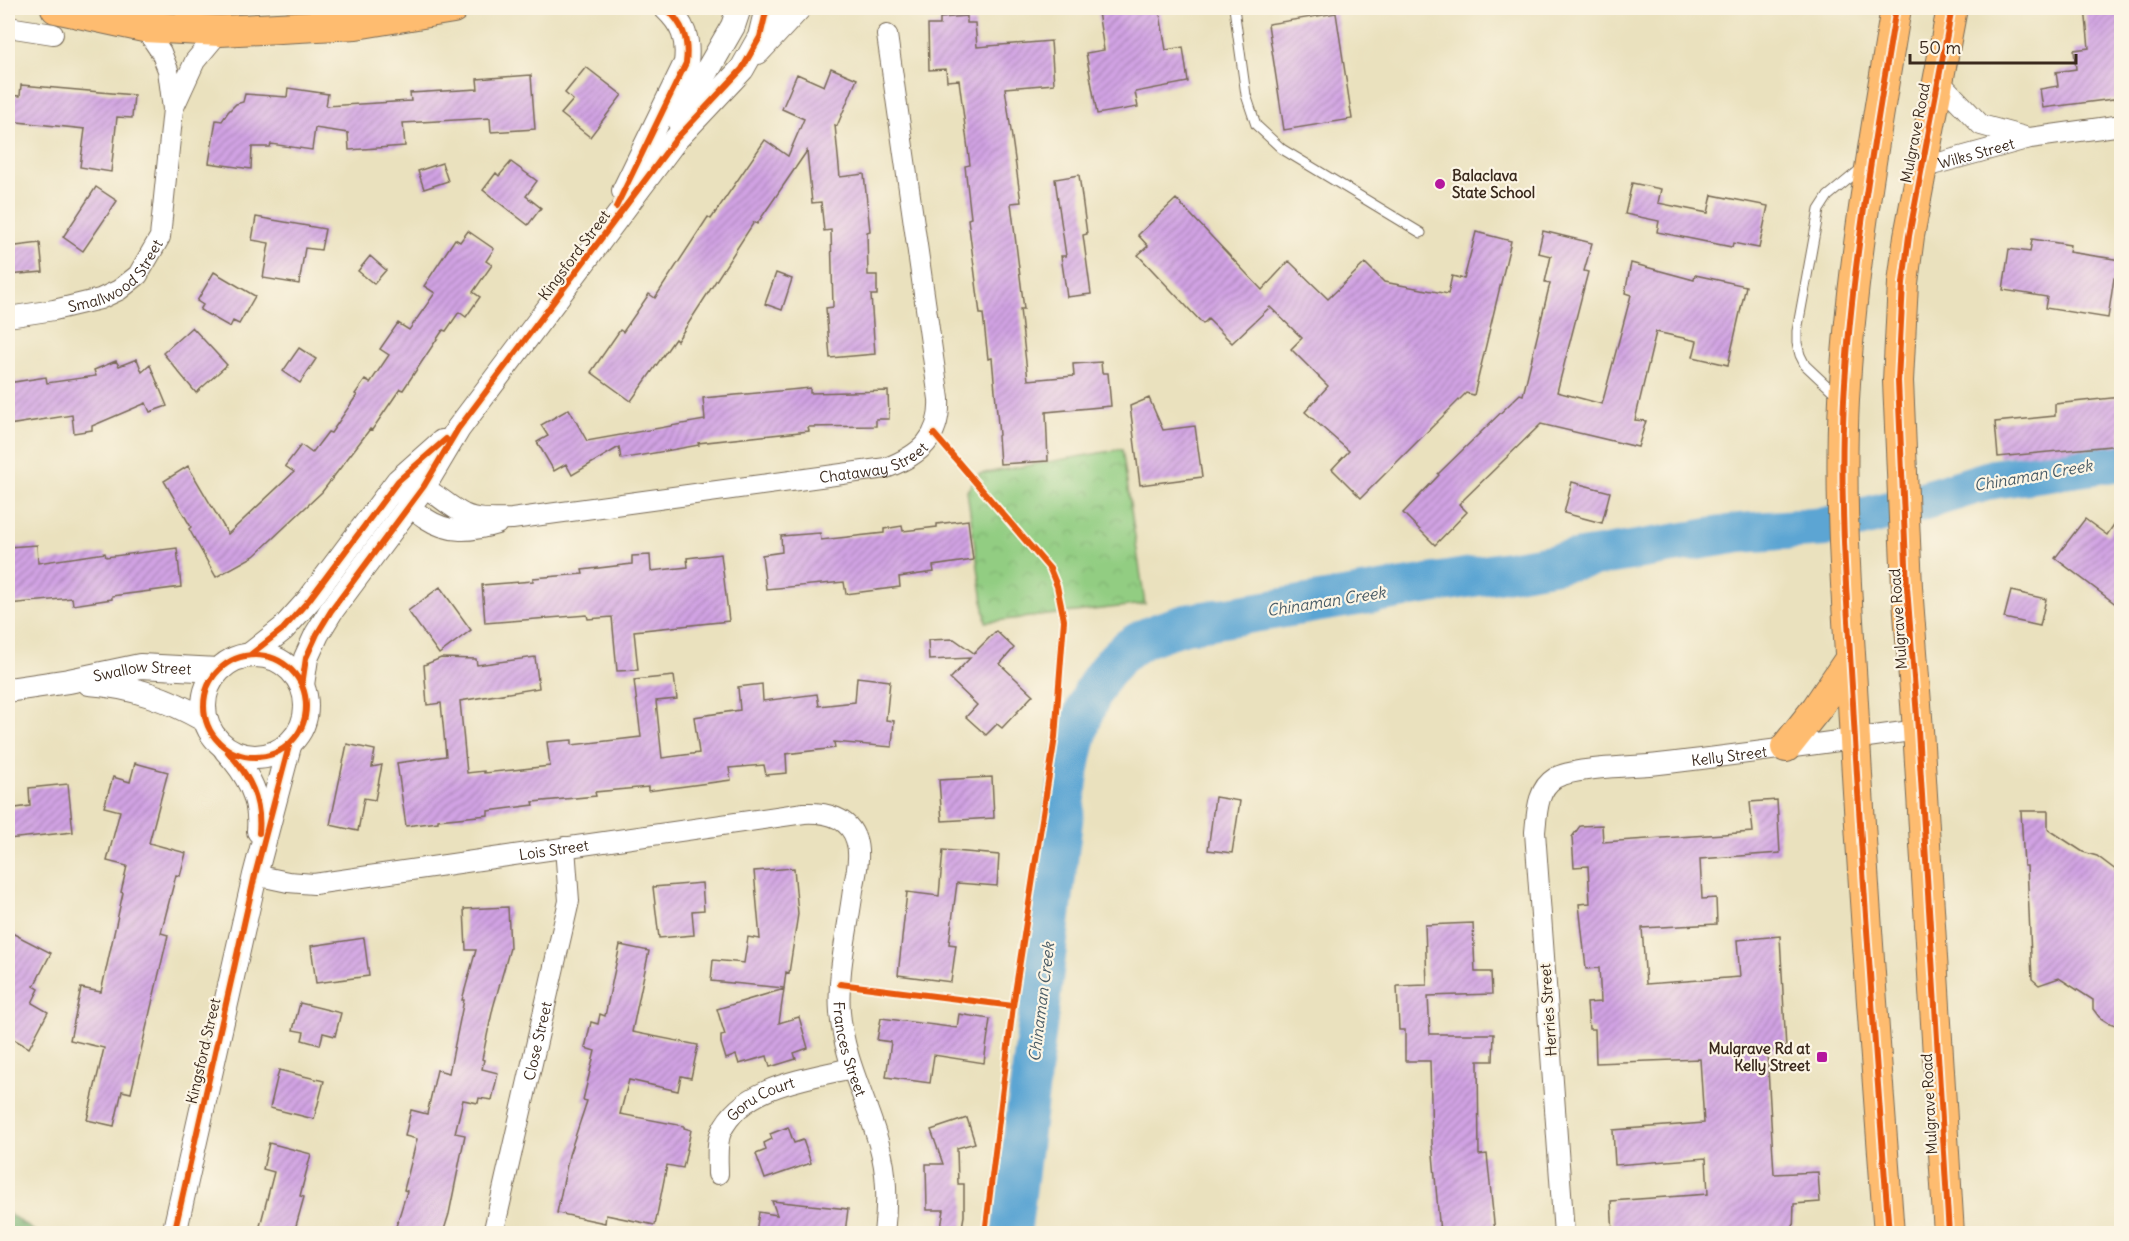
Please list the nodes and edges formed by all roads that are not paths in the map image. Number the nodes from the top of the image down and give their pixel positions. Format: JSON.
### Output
{"nodes":[{"id":1,"x":453,"y":8,"type":"edge"},
{"id":2,"x":666,"y":8,"type":"edge"},
{"id":3,"x":739,"y":8,"type":"edge"},
{"id":4,"x":767,"y":8,"type":"edge"},
{"id":5,"x":799,"y":8,"type":"edge"},
{"id":6,"x":1234,"y":8,"type":"edge"},
{"id":7,"x":1881,"y":8,"type":"edge"},
{"id":8,"x":1896,"y":8,"type":"edge"},
{"id":9,"x":1952,"y":8,"type":"edge"},
{"id":10,"x":54,"y":21,"type":"edge"},
{"id":11,"x":8,"y":27,"type":"edge"},
{"id":12,"x":144,"y":27,"type":"junction"},
{"id":13,"x":220,"y":32,"type":"junction"},
{"id":14,"x":887,"y":35,"type":"dead end"},
{"id":15,"x":1889,"y":51,"type":"junction"},
{"id":16,"x":742,"y":69,"type":"junction"},
{"id":17,"x":1938,"y":81,"type":"junction"},
{"id":18,"x":173,"y":109,"type":"junction"},
{"id":19,"x":2121,"y":125,"type":"edge"},
{"id":20,"x":2030,"y":138,"type":"junction"},
{"id":21,"x":676,"y":139,"type":"junction"},
{"id":22,"x":1872,"y":159,"type":"junction"},
{"id":23,"x":1921,"y":168,"type":"junction"},
{"id":24,"x":1421,"y":233,"type":"dead end"},
{"id":25,"x":600,"y":239,"type":"junction"},
{"id":26,"x":8,"y":317,"type":"edge"},
{"id":27,"x":1844,"y":402,"type":"junction"},
{"id":28,"x":458,"y":429,"type":"junction"},
{"id":29,"x":398,"y":481,"type":"junction"},
{"id":30,"x":424,"y":486,"type":"junction"},
{"id":31,"x":409,"y":506,"type":"junction"},
{"id":32,"x":512,"y":519,"type":"junction"},
{"id":33,"x":250,"y":655,"type":"junction"},
{"id":34,"x":1850,"y":659,"type":"junction"},
{"id":35,"x":218,"y":670,"type":"junction"},
{"id":36,"x":69,"y":681,"type":"junction"},
{"id":37,"x":302,"y":685,"type":"junction"},
{"id":38,"x":8,"y":690,"type":"edge"},
{"id":39,"x":205,"y":720,"type":"junction"},
{"id":40,"x":1918,"y":730,"type":"junction"},
{"id":41,"x":1854,"y":738,"type":"junction"},
{"id":42,"x":289,"y":746,"type":"junction"},
{"id":43,"x":1786,"y":747,"type":"junction"},
{"id":44,"x":225,"y":749,"type":"junction"},
{"id":45,"x":1544,"y":788,"type":"joint"},
{"id":46,"x":848,"y":826,"type":"joint"},
{"id":47,"x":565,"y":847,"type":"junction"},
{"id":48,"x":255,"y":875,"type":"junction"},
{"id":49,"x":851,"y":1068,"type":"junction"},
{"id":50,"x":718,"y":1174,"type":"dead end"},
{"id":51,"x":174,"y":1233,"type":"edge"},
{"id":52,"x":493,"y":1233,"type":"edge"},
{"id":53,"x":884,"y":1233,"type":"edge"},
{"id":54,"x":1564,"y":1233,"type":"edge"},
{"id":55,"x":1889,"y":1233,"type":"edge"},
{"id":56,"x":1948,"y":1233,"type":"edge"}],
"edges":[{"from":1,"to":13,"type":"main road"},
{"from":2,"to":25,"type":"street"},
{"from":3,"to":21,"type":"street","name":"Kingsford Street"},
{"from":4,"to":16,"type":"street","name":"Kingsford Street"},
{"from":5,"to":16,"type":"street"},
{"from":6,"to":24,"type":"lane"},
{"from":7,"to":15,"type":"main road"},
{"from":8,"to":15,"type":"main road"},
{"from":9,"to":17,"type":"main road","name":"Mulgrave Road"},
{"from":10,"to":11,"type":"street"},
{"from":10,"to":12,"type":"main road"},
{"from":12,"to":13,"type":"main road"},
{"from":12,"to":18,"type":"street","name":"Smallwood Street"},
{"from":13,"to":18,"type":"street","name":"Smallwood Street"},
{"from":14,"to":32,"type":"street","name":"Chataway Street"},
{"from":15,"to":22,"type":"main road"},
{"from":16,"to":21,"type":"street","name":"Kingsford Street"},
{"from":17,"to":20,"type":"street","name":"Wilks Street"},
{"from":17,"to":23,"type":"main road","name":"Mulgrave Road"},
{"from":18,"to":26,"type":"street","name":"Smallwood Street"},
{"from":19,"to":20,"type":"street","name":"Wilks Street"},
{"from":20,"to":23,"type":"street","name":"Wilks Street"},
{"from":21,"to":25,"type":"street","name":"Kingsford Street"},
{"from":22,"to":27,"type":"main road"},
{"from":22,"to":27,"type":"lane"},
{"from":23,"to":40,"type":"main road","name":"Mulgrave Road"},
{"from":25,"to":28,"type":"street","name":"Kingsford Street"},
{"from":27,"to":34,"type":"main road"},
{"from":28,"to":29,"type":"street","name":"Kingsford Street"},
{"from":28,"to":30,"type":"street","name":"Kingsford Street"},
{"from":29,"to":30,"type":"street","name":"Chataway Street"},
{"from":29,"to":31,"type":"street"},
{"from":29,"to":33,"type":"street","name":"Kingsford Street"},
{"from":30,"to":31,"type":"street","name":"Kingsford Street"},
{"from":30,"to":32,"type":"street","name":"Chataway Street"},
{"from":31,"to":32,"type":"street","name":"Chataway Street"},
{"from":31,"to":37,"type":"street","name":"Kingsford Street"},
{"from":33,"to":35,"type":"street"},
{"from":33,"to":37,"type":"street"},
{"from":34,"to":41,"type":"main road"},
{"from":34,"to":43,"type":"main road"},
{"from":35,"to":36,"type":"street","name":"Swallow Street"},
{"from":35,"to":39,"type":"street"},
{"from":36,"to":38,"type":"street","name":"Swallow Street"},
{"from":36,"to":39,"type":"street","name":"Swallow Street"},
{"from":37,"to":42,"type":"street"},
{"from":39,"to":44,"type":"street"},
{"from":40,"to":41,"type":"street","name":"Kelly Street"},
{"from":40,"to":56,"type":"main road","name":"Mulgrave Road"},
{"from":41,"to":43,"type":"street","name":"Kelly Street"},
{"from":41,"to":55,"type":"main road"},
{"from":42,"to":44,"type":"street"},
{"from":42,"to":48,"type":"street","name":"Kingsford Street"},
{"from":43,"to":45,"type":"street","name":"Kelly Street"},
{"from":44,"to":48,"type":"street","name":"Kingsford Street"},
{"from":45,"to":54,"type":"street","name":"Herries Street"},
{"from":46,"to":47,"type":"street","name":"Lois Street"},
{"from":46,"to":49,"type":"street","name":"Frances Street"},
{"from":47,"to":48,"type":"street","name":"Lois Street"},
{"from":47,"to":52,"type":"street","name":"Close Street"},
{"from":48,"to":51,"type":"street","name":"Kingsford Street"},
{"from":49,"to":50,"type":"street","name":"Goru Court"},
{"from":49,"to":53,"type":"street","name":"Frances Street"}]}
